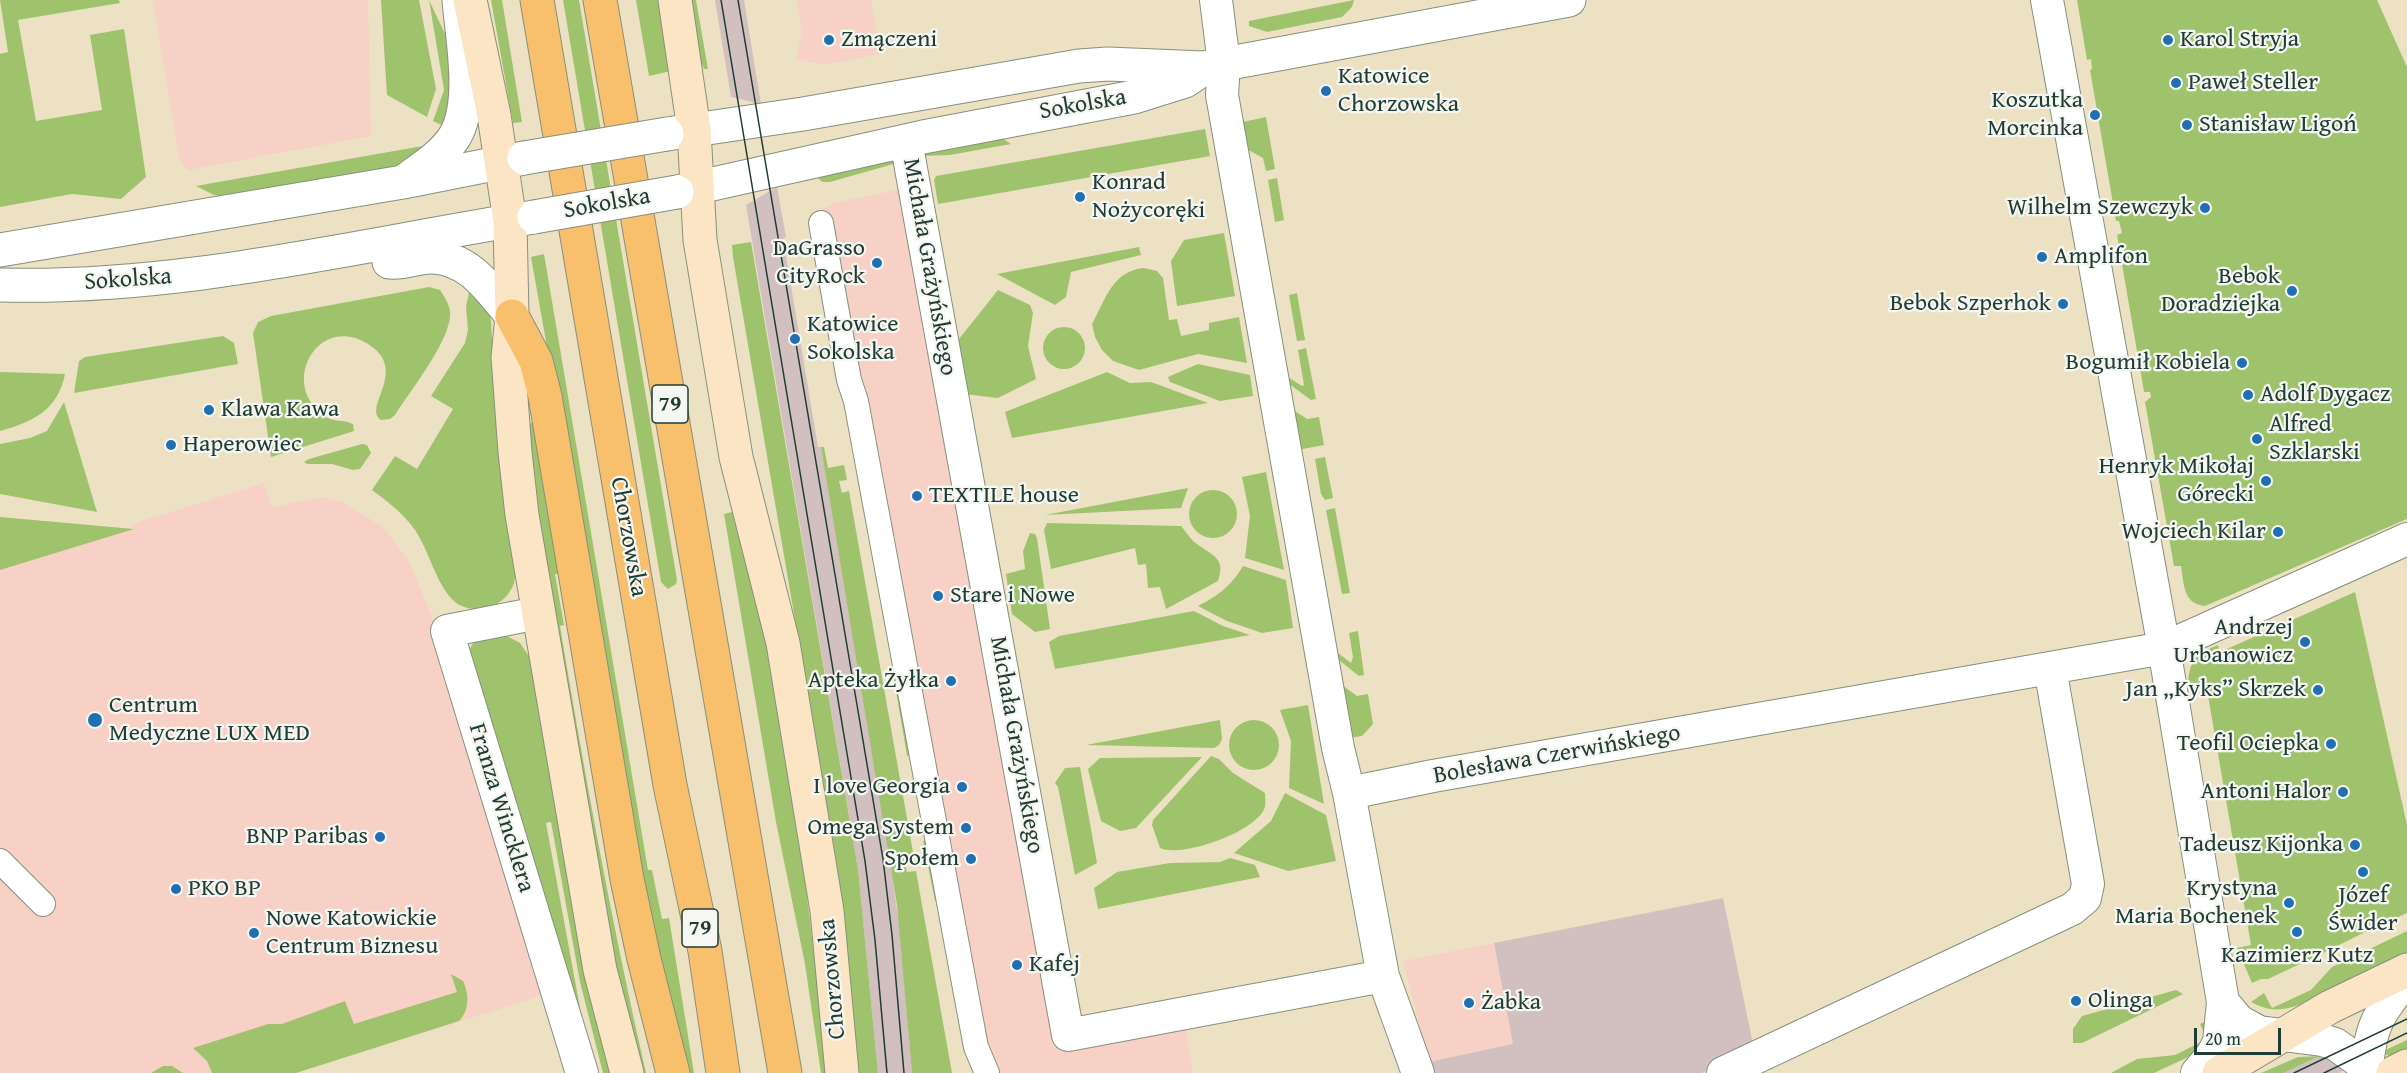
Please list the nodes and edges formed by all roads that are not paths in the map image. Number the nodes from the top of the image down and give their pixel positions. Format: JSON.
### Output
{"nodes":[{"id":1,"x":459,"y":0,"type":"edge"},
{"id":2,"x":470,"y":0,"type":"edge"},
{"id":3,"x":537,"y":0,"type":"edge"},
{"id":4,"x":600,"y":0,"type":"edge"},
{"id":5,"x":675,"y":0,"type":"edge"},
{"id":6,"x":1216,"y":0,"type":"edge"},
{"id":7,"x":1569,"y":0,"type":"edge"},
{"id":8,"x":2047,"y":0,"type":"edge"},
{"id":9,"x":1214,"y":66,"type":"junction"},
{"id":10,"x":681,"y":132,"type":"junction"},
{"id":11,"x":906,"y":141,"type":"junction"},
{"id":12,"x":513,"y":161,"type":"junction"},
{"id":13,"x":403,"y":182,"type":"junction"},
{"id":14,"x":687,"y":191,"type":"junction"},
{"id":15,"x":522,"y":219,"type":"junction"},
{"id":16,"x":821,"y":223,"type":"dead end"},
{"id":17,"x":0,"y":250,"type":"edge"},
{"id":18,"x":331,"y":252,"type":"junction"},
{"id":19,"x":0,"y":285,"type":"edge"},
{"id":20,"x":512,"y":316,"type":"junction"},
{"id":21,"x":2407,"y":539,"type":"edge"},
{"id":22,"x":538,"y":613,"type":"junction"},
{"id":23,"x":2164,"y":648,"type":"junction"},
{"id":24,"x":2050,"y":668,"type":"junction"},
{"id":25,"x":1349,"y":794,"type":"junction"},
{"id":26,"x":0,"y":861,"type":"edge"},
{"id":27,"x":43,"y":904,"type":"dead end"},
{"id":28,"x":2407,"y":970,"type":"edge"},
{"id":29,"x":1383,"y":976,"type":"junction"},
{"id":30,"x":2407,"y":978,"type":"edge"},
{"id":31,"x":2223,"y":1002,"type":"junction"},
{"id":32,"x":2282,"y":1035,"type":"junction"},
{"id":33,"x":2407,"y":1066,"type":"edge"},
{"id":34,"x":2377,"y":1071,"type":"edge"},
{"id":35,"x":582,"y":1073,"type":"edge"},
{"id":36,"x":627,"y":1073,"type":"edge"},
{"id":37,"x":672,"y":1073,"type":"edge"},
{"id":38,"x":723,"y":1073,"type":"edge"},
{"id":39,"x":785,"y":1073,"type":"edge"},
{"id":40,"x":842,"y":1073,"type":"edge"},
{"id":41,"x":987,"y":1073,"type":"edge"},
{"id":42,"x":1418,"y":1073,"type":"edge"},
{"id":43,"x":1723,"y":1073,"type":"edge"},
{"id":44,"x":2197,"y":1073,"type":"edge"},
{"id":45,"x":2219,"y":1073,"type":"edge"}],
"edges":[{"from":1,"to":13,"type":"street"},
{"from":2,"to":12,"type":"main road"},
{"from":3,"to":38,"type":"main road","name":"Chorzowska","number":"79"},
{"from":4,"to":39,"type":"main road","number":"79"},
{"from":5,"to":10,"type":"main road","name":"Chorzowska"},
{"from":6,"to":9,"type":"street"},
{"from":7,"to":9,"type":"street","name":"Sokolska"},
{"from":8,"to":23,"type":"street"},
{"from":9,"to":10,"type":"street","name":"Sokolska"},
{"from":9,"to":11,"type":"street","name":"Sokolska"},
{"from":9,"to":25,"type":"street"},
{"from":10,"to":12,"type":"street","name":"Sokolska","bridge":true},
{"from":10,"to":14,"type":"main road","name":"Chorzowska"},
{"from":11,"to":14,"type":"street","name":"Sokolska"},
{"from":11,"to":29,"type":"street","name":"Michała Grażyńskiego"},
{"from":12,"to":13,"type":"street","name":"Sokolska"},
{"from":12,"to":15,"type":"main road"},
{"from":13,"to":17,"type":"street","name":"Sokolska"},
{"from":14,"to":15,"type":"street","name":"Sokolska","bridge":true},
{"from":14,"to":40,"type":"main road","name":"Chorzowska"},
{"from":15,"to":18,"type":"street","name":"Sokolska"},
{"from":15,"to":20,"type":"main road"},
{"from":16,"to":41,"type":"street"},
{"from":18,"to":19,"type":"street","name":"Sokolska"},
{"from":18,"to":20,"type":"street"},
{"from":20,"to":22,"type":"main road"},
{"from":20,"to":37,"type":"main road"},
{"from":21,"to":23,"type":"street","name":"Bolesława Czerwińskiego"},
{"from":22,"to":35,"type":"street","name":"Franza Wincklera"},
{"from":22,"to":36,"type":"main road"},
{"from":23,"to":24,"type":"street","name":"Bolesława Czerwińskiego"},
{"from":23,"to":31,"type":"street"},
{"from":24,"to":25,"type":"street","name":"Bolesława Czerwińskiego"},
{"from":24,"to":43,"type":"street"},
{"from":25,"to":29,"type":"street"},
{"from":26,"to":27,"type":"street"},
{"from":28,"to":32,"type":"main road"},
{"from":29,"to":42,"type":"street"},
{"from":30,"to":34,"type":"street"},
{"from":31,"to":32,"type":"street"},
{"from":31,"to":44,"type":"street"},
{"from":32,"to":34,"type":"street"},
{"from":32,"to":45,"type":"main road"},
{"from":33,"to":34,"type":"main road"}]}
